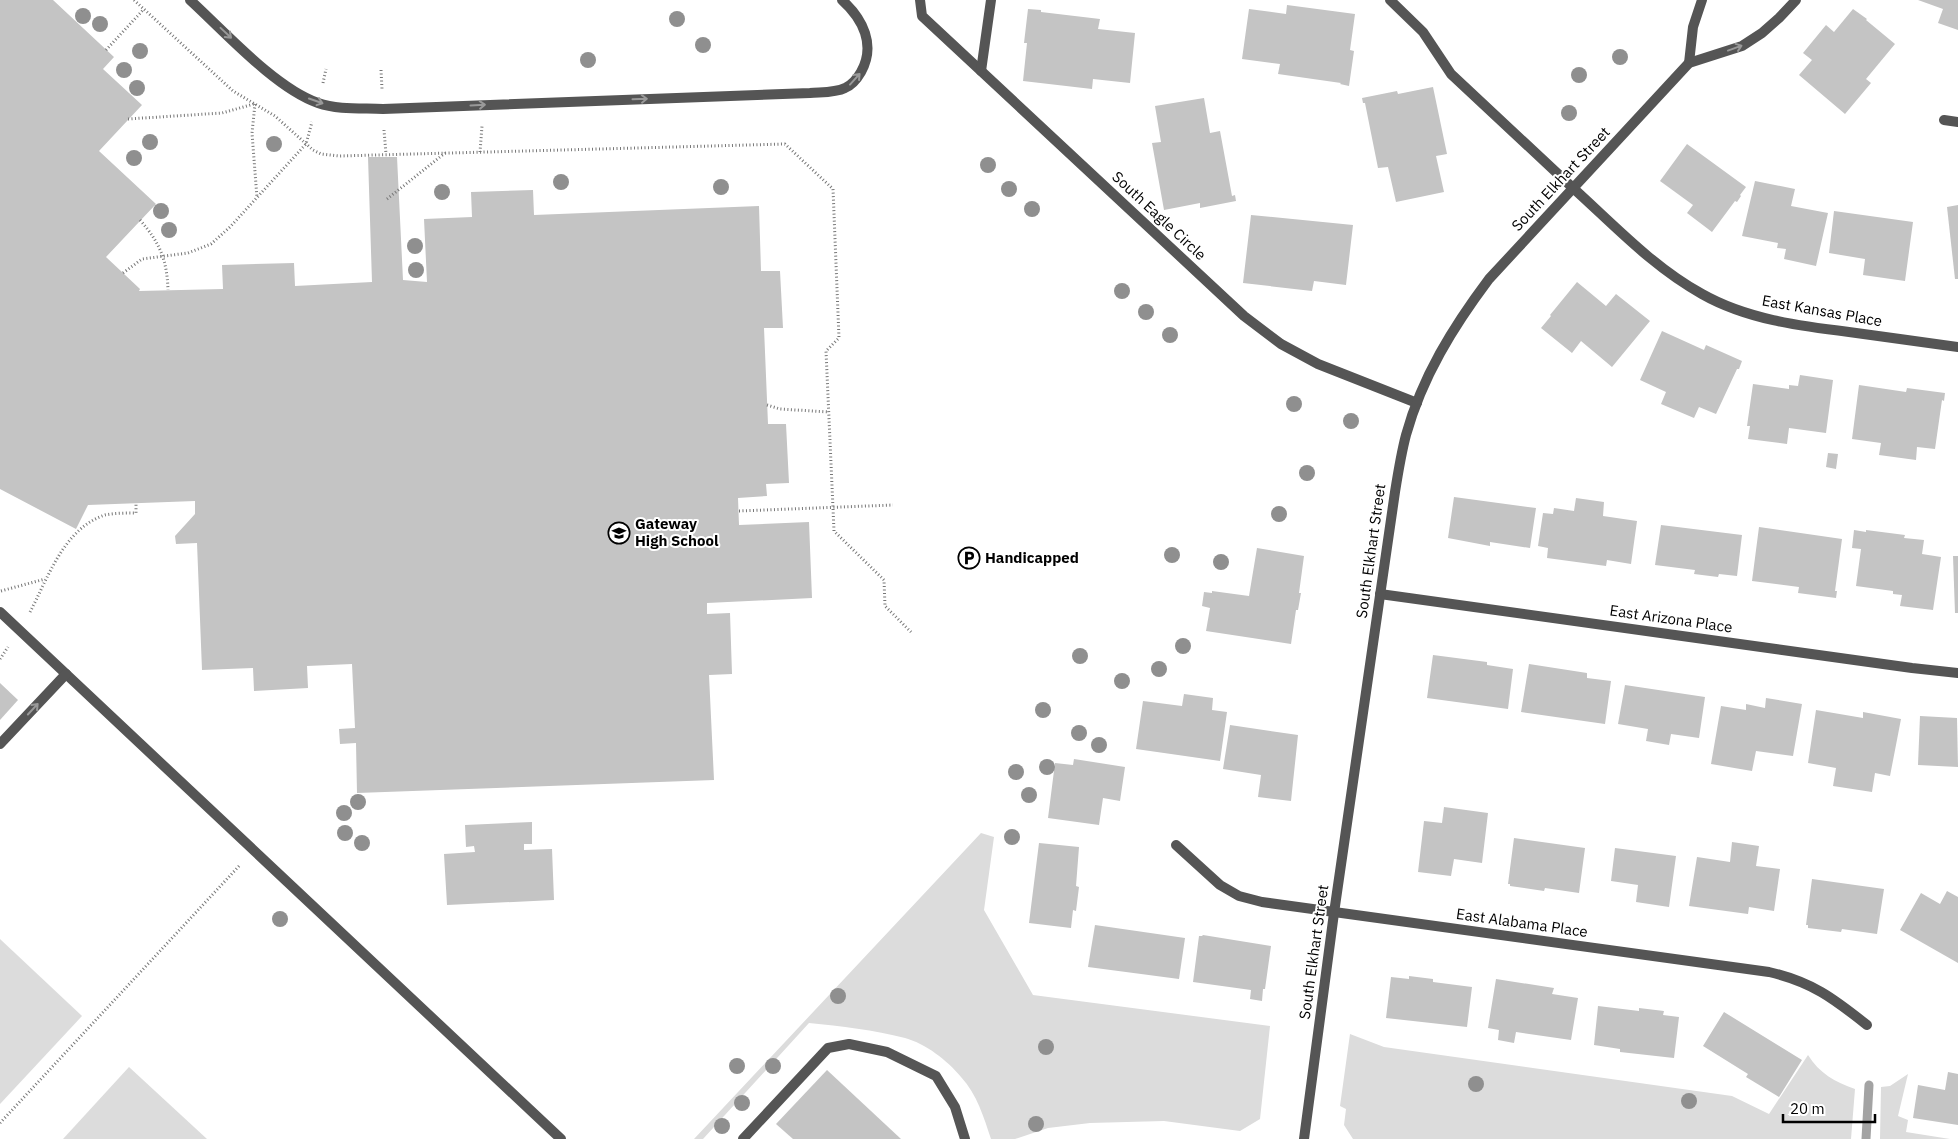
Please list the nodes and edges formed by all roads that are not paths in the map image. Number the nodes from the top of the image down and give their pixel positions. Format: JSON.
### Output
{"nodes":[{"id":1,"x":190,"y":0,"type":"edge"},
{"id":2,"x":842,"y":0,"type":"edge"},
{"id":3,"x":920,"y":0,"type":"edge"},
{"id":4,"x":991,"y":0,"type":"edge"},
{"id":5,"x":1390,"y":0,"type":"edge"},
{"id":6,"x":1702,"y":0,"type":"edge"},
{"id":7,"x":1796,"y":0,"type":"edge"},
{"id":8,"x":1689,"y":63,"type":"junction"},
{"id":9,"x":982,"y":71,"type":"junction"},
{"id":10,"x":1944,"y":120,"type":"dead end"},
{"id":11,"x":1958,"y":122,"type":"edge"},
{"id":12,"x":1573,"y":188,"type":"junction"},
{"id":13,"x":1958,"y":347,"type":"edge"},
{"id":14,"x":1417,"y":403,"type":"junction"},
{"id":15,"x":1380,"y":594,"type":"junction"},
{"id":16,"x":0,"y":612,"type":"edge"},
{"id":17,"x":1958,"y":672,"type":"edge"},
{"id":18,"x":66,"y":674,"type":"junction"},
{"id":19,"x":0,"y":744,"type":"edge"},
{"id":20,"x":1176,"y":845,"type":"dead end"},
{"id":21,"x":1334,"y":912,"type":"junction"},
{"id":22,"x":1867,"y":1025,"type":"dead end"},
{"id":23,"x":561,"y":1139,"type":"edge"},
{"id":24,"x":743,"y":1139,"type":"edge"},
{"id":25,"x":965,"y":1139,"type":"edge"},
{"id":26,"x":1304,"y":1139,"type":"edge"}],
"edges":[{"from":1,"to":2,"type":"street","one_way":true},
{"from":3,"to":9,"type":"street","name":"South Eagle Circle"},
{"from":4,"to":9,"type":"street"},
{"from":5,"to":12,"type":"street"},
{"from":6,"to":8,"type":"street"},
{"from":8,"to":7,"type":"street","name":"South Elkhart Street","one_way":true},
{"from":8,"to":12,"type":"street","name":"South Elkhart Street"},
{"from":9,"to":14,"type":"street","name":"South Eagle Circle"},
{"from":10,"to":11,"type":"street"},
{"from":12,"to":13,"type":"street","name":"East Kansas Place"},
{"from":12,"to":14,"type":"street","name":"South Elkhart Street"},
{"from":14,"to":15,"type":"street","name":"South Elkhart Street"},
{"from":15,"to":17,"type":"street","name":"East Arizona Place"},
{"from":15,"to":21,"type":"street","name":"South Elkhart Street"},
{"from":16,"to":18,"type":"street"},
{"from":19,"to":18,"type":"street","one_way":true},
{"from":18,"to":23,"type":"street"},
{"from":20,"to":21,"type":"street","name":"East Alabama Place"},
{"from":21,"to":22,"type":"street","name":"East Alabama Place"},
{"from":21,"to":26,"type":"street","name":"South Elkhart Street"},
{"from":24,"to":25,"type":"street"}]}
